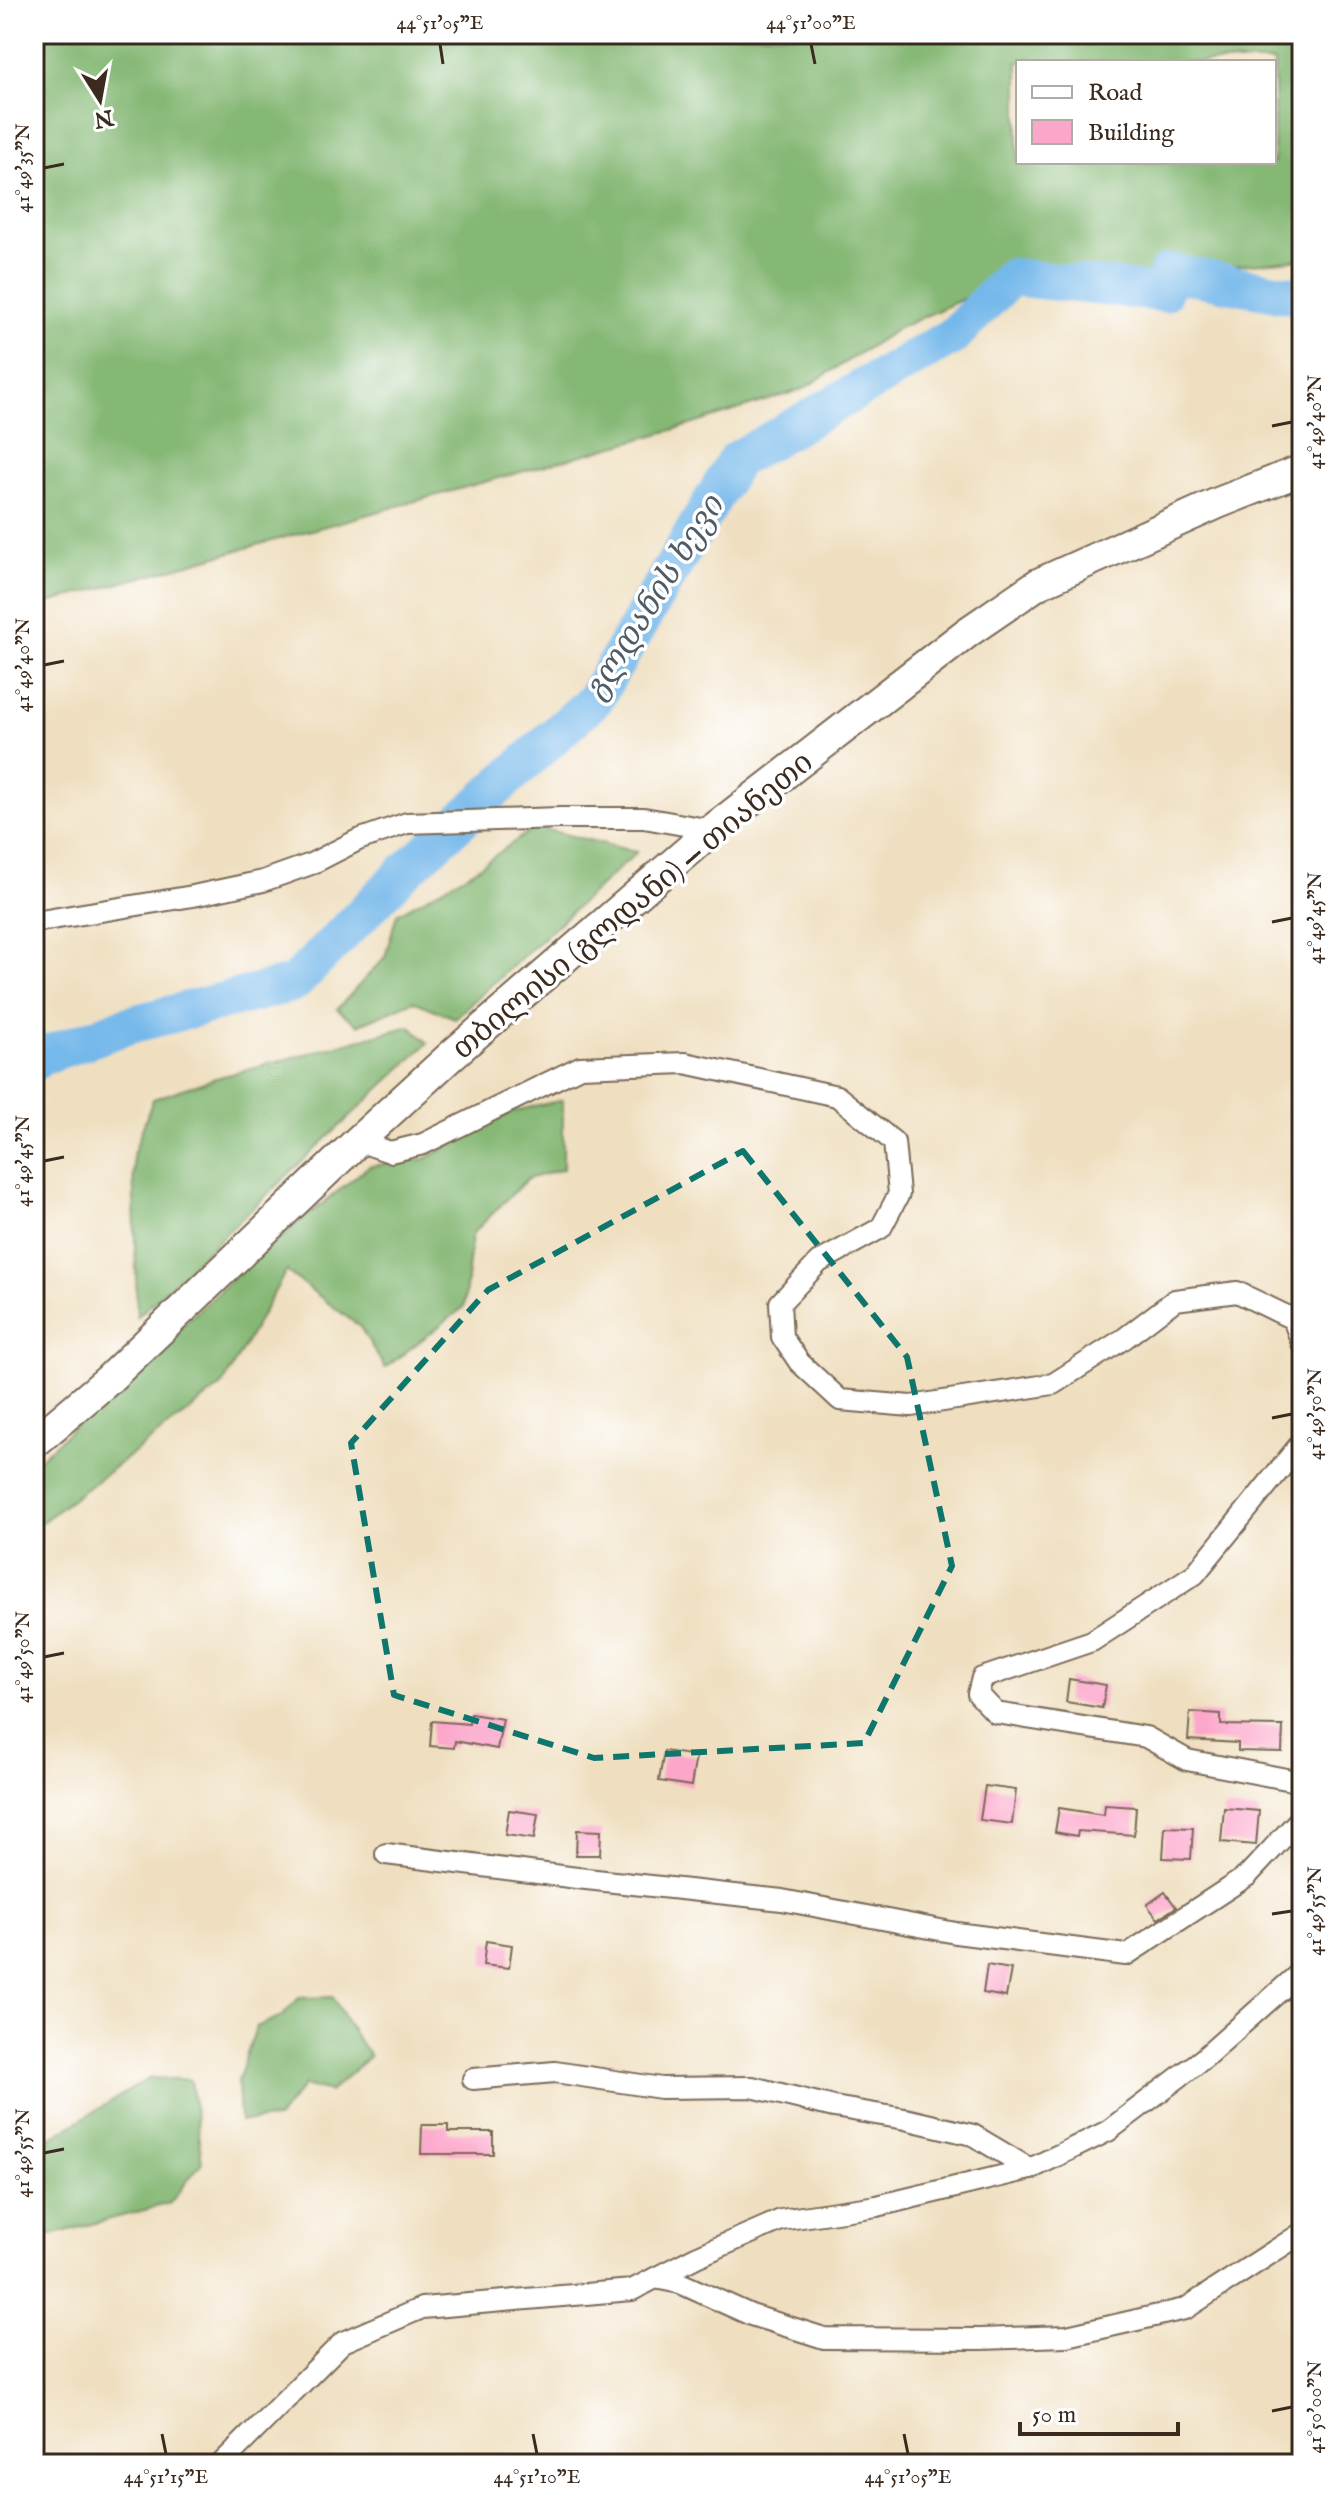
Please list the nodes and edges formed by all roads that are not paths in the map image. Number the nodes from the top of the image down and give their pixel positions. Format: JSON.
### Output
{"nodes":[{"id":1,"x":1302,"y":470,"type":"edge"},
{"id":2,"x":712,"y":830,"type":"junction"},
{"id":3,"x":34,"y":922,"type":"edge"},
{"id":4,"x":358,"y":1141,"type":"junction"},
{"id":5,"x":1302,"y":1343,"type":"edge"},
{"id":6,"x":1302,"y":1442,"type":"edge"},
{"id":7,"x":34,"y":1443,"type":"edge"},
{"id":8,"x":1302,"y":1782,"type":"edge"},
{"id":9,"x":1302,"y":1817,"type":"edge"},
{"id":10,"x":386,"y":1854,"type":"dead end"},
{"id":11,"x":1302,"y":1971,"type":"edge"},
{"id":12,"x":473,"y":2079,"type":"dead end"},
{"id":13,"x":1030,"y":2169,"type":"junction"},
{"id":14,"x":1302,"y":2233,"type":"edge"},
{"id":15,"x":655,"y":2278,"type":"junction"},
{"id":16,"x":221,"y":2464,"type":"edge"}],
"edges":[{"from":1,"to":2,"type":"main road","name":"თბილისი (გლდანი) — თიანეთი"},
{"from":2,"to":3,"type":"street"},
{"from":2,"to":4,"type":"main road","name":"თბილისი (გლდანი) — თიანეთი"},
{"from":4,"to":5,"type":"street"},
{"from":4,"to":7,"type":"main road","name":"თბილისი (გლდანი) — თიანეთი"},
{"from":6,"to":8,"type":"street"},
{"from":9,"to":10,"type":"street"},
{"from":11,"to":13,"type":"street"},
{"from":12,"to":13,"type":"street"},
{"from":13,"to":15,"type":"street"},
{"from":14,"to":15,"type":"street"},
{"from":15,"to":16,"type":"street"}]}
